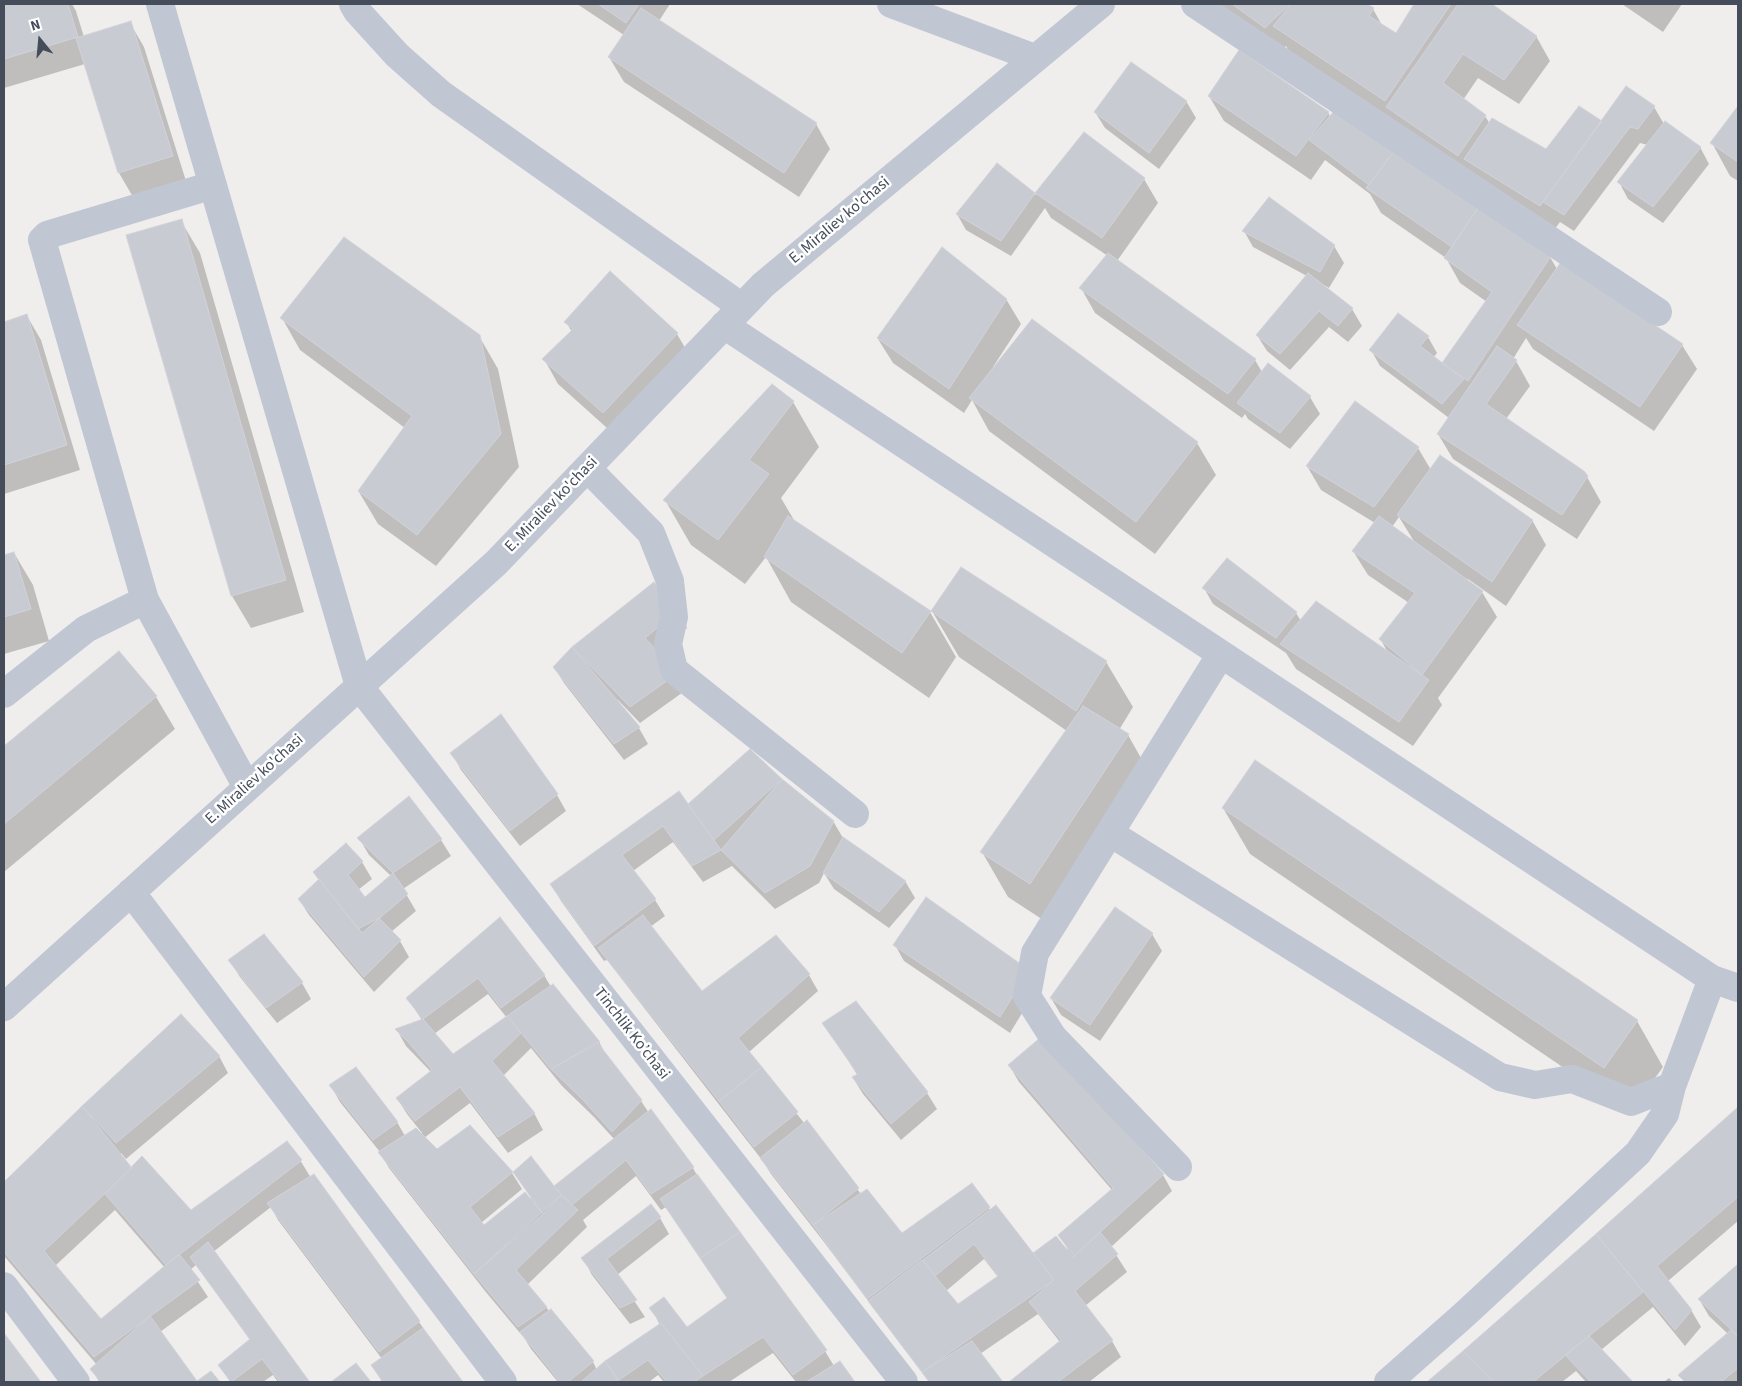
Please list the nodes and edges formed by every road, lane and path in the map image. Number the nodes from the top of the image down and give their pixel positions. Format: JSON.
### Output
{"nodes":[{"id":1,"x":160,"y":4,"type":"edge"},
{"id":2,"x":354,"y":4,"type":"edge"},
{"id":3,"x":891,"y":4,"type":"edge"},
{"id":4,"x":1100,"y":4,"type":"edge"},
{"id":5,"x":1195,"y":4,"type":"edge"},
{"id":6,"x":1035,"y":58,"type":"junction"},
{"id":7,"x":213,"y":185,"type":"junction"},
{"id":8,"x":1658,"y":312,"type":"dead end"},
{"id":9,"x":733,"y":316,"type":"junction"},
{"id":10,"x":587,"y":468,"type":"junction"},
{"id":11,"x":145,"y":600,"type":"junction"},
{"id":12,"x":1221,"y":654,"type":"junction"},
{"id":13,"x":359,"y":686,"type":"junction"},
{"id":14,"x":4,"y":694,"type":"edge"},
{"id":15,"x":247,"y":788,"type":"junction"},
{"id":16,"x":855,"y":814,"type":"dead end"},
{"id":17,"x":1110,"y":833,"type":"junction"},
{"id":18,"x":131,"y":892,"type":"junction"},
{"id":19,"x":1712,"y":979,"type":"junction"},
{"id":20,"x":1738,"y":988,"type":"edge"},
{"id":21,"x":4,"y":1006,"type":"edge"},
{"id":22,"x":1672,"y":1086,"type":"junction"},
{"id":23,"x":1178,"y":1167,"type":"dead end"},
{"id":24,"x":4,"y":1286,"type":"edge"},
{"id":25,"x":76,"y":1382,"type":"edge"},
{"id":26,"x":503,"y":1382,"type":"edge"},
{"id":27,"x":904,"y":1382,"type":"edge"},
{"id":28,"x":1388,"y":1382,"type":"edge"}],
"edges":[{"from":1,"to":7,"type":"street"},
{"from":2,"to":9,"type":"street"},
{"from":3,"to":6,"type":"street"},
{"from":4,"to":6,"type":"street","name":"E. Miraliev ko'chasi"},
{"from":5,"to":8,"type":"street"},
{"from":6,"to":9,"type":"street","name":"E. Miraliev ko'chasi"},
{"from":7,"to":11,"type":"street"},
{"from":7,"to":13,"type":"street"},
{"from":9,"to":10,"type":"street","name":"E. Miraliev ko'chasi"},
{"from":9,"to":12,"type":"street"},
{"from":10,"to":13,"type":"street","name":"E. Miraliev ko'chasi"},
{"from":10,"to":16,"type":"street"},
{"from":11,"to":14,"type":"street"},
{"from":11,"to":15,"type":"street"},
{"from":12,"to":17,"type":"street"},
{"from":12,"to":19,"type":"street"},
{"from":13,"to":15,"type":"street","name":"E. Miraliev ko'chasi"},
{"from":13,"to":27,"type":"street","name":"Tinchlik Ko’chasi"},
{"from":15,"to":18,"type":"street","name":"E. Miraliev ko'chasi"},
{"from":17,"to":22,"type":"street"},
{"from":17,"to":23,"type":"street"},
{"from":18,"to":21,"type":"street","name":"E. Miraliev ko'chasi"},
{"from":18,"to":26,"type":"street"},
{"from":19,"to":20,"type":"street"},
{"from":19,"to":22,"type":"street"},
{"from":22,"to":28,"type":"street"},
{"from":24,"to":25,"type":"street"}]}
